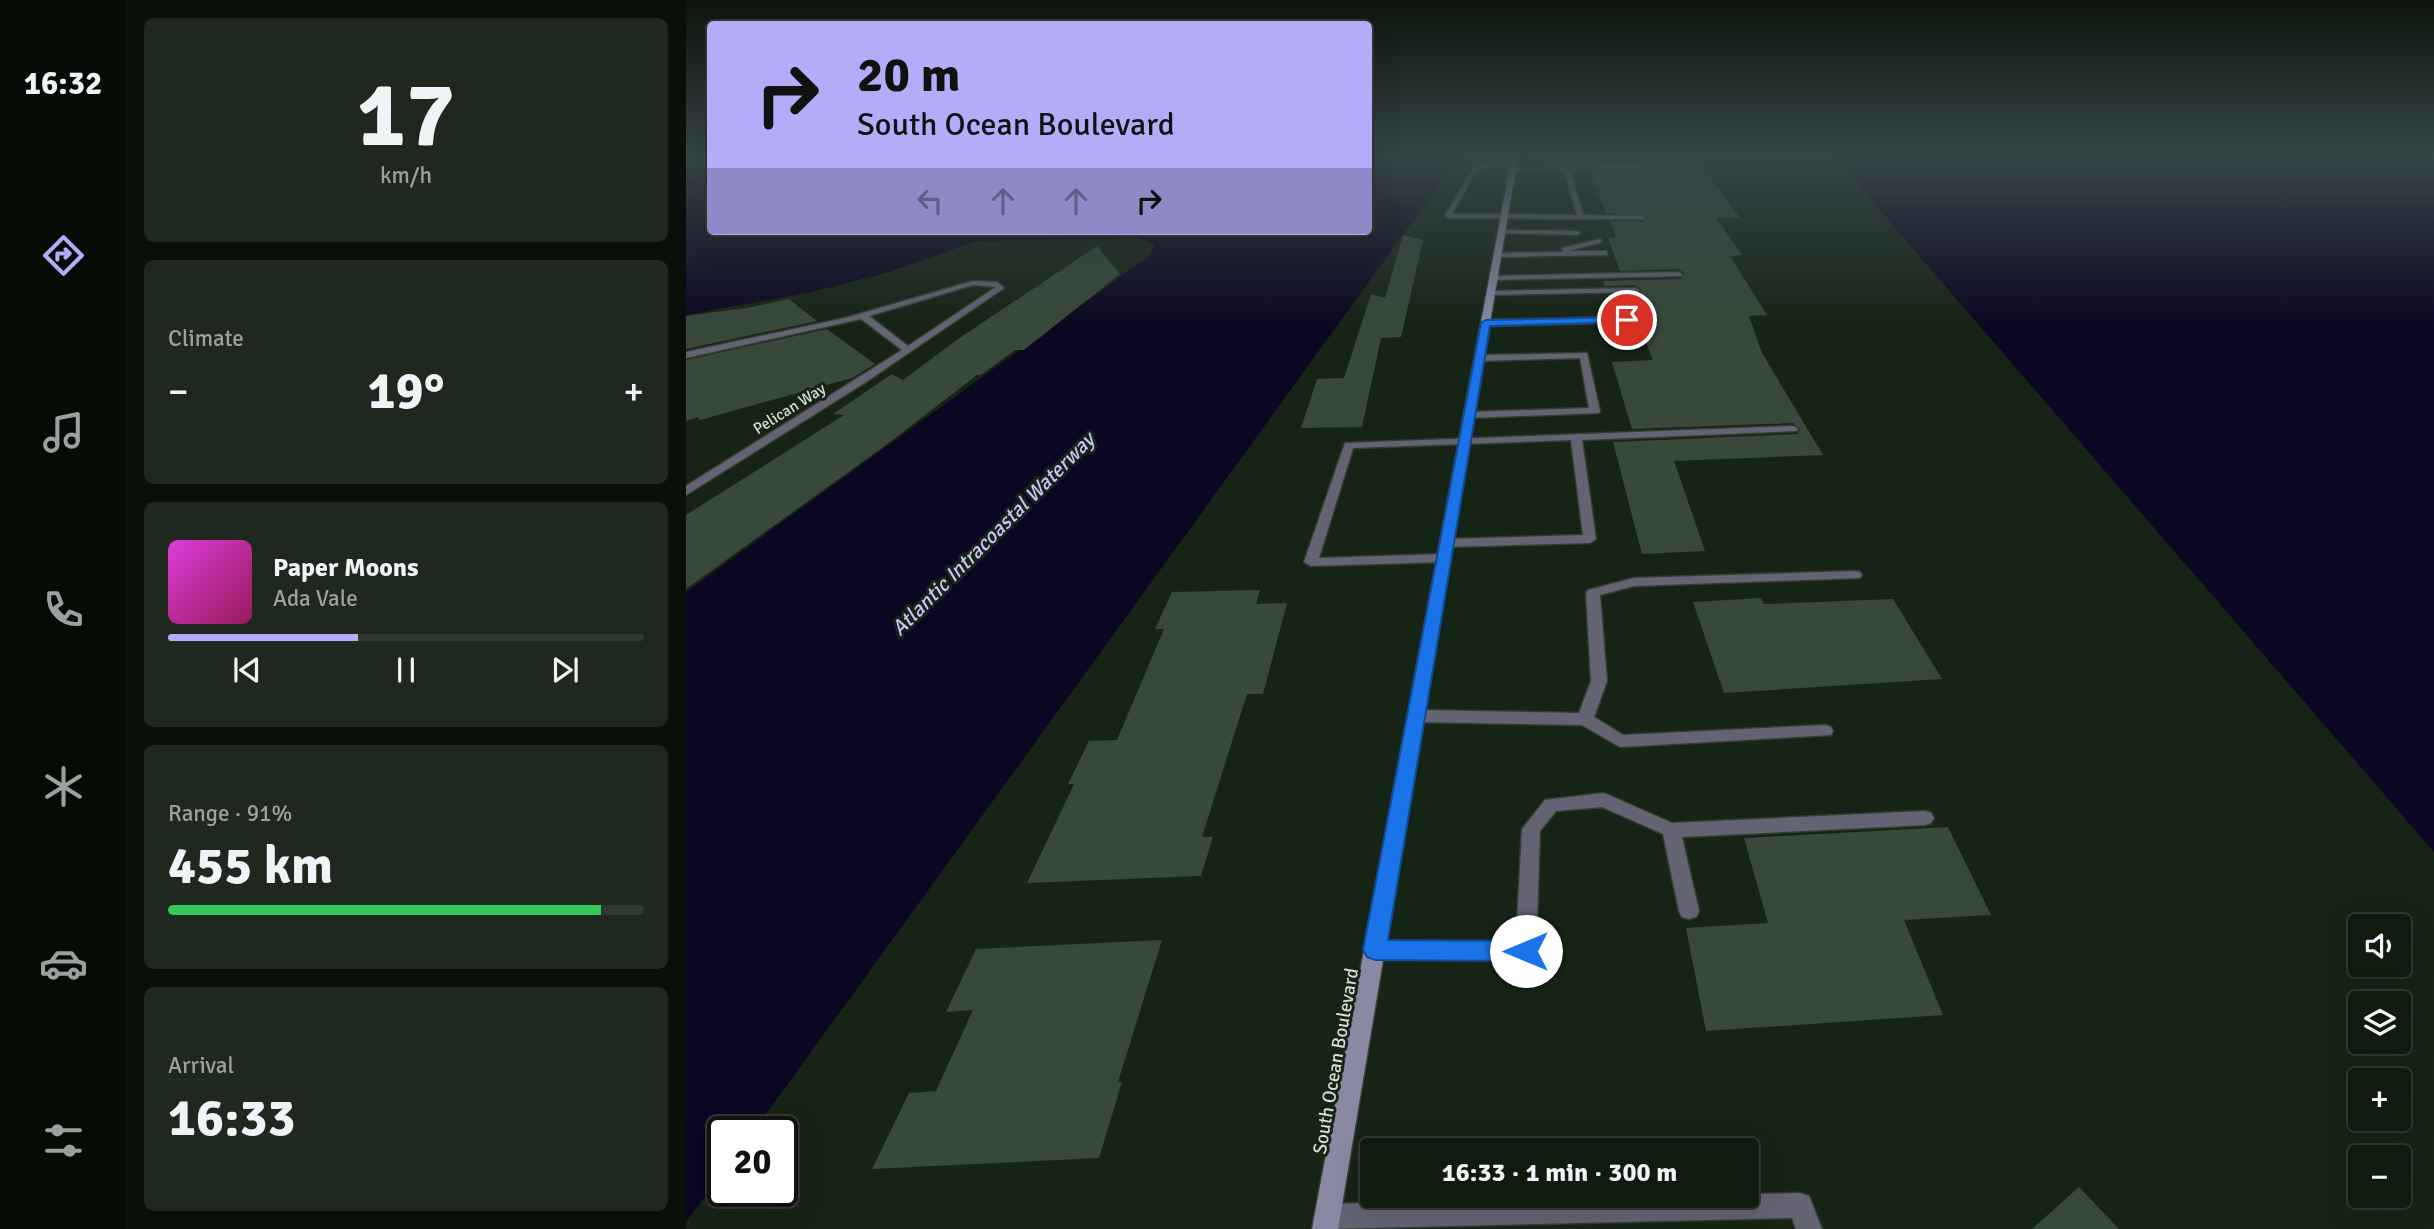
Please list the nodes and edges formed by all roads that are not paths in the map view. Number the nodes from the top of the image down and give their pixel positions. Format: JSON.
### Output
{"nodes":[{"id":1,"x":1449,"y":213,"type":"edge"},
{"id":2,"x":1505,"y":213,"type":"edge"},
{"id":3,"x":1580,"y":213,"type":"edge"},
{"id":4,"x":1643,"y":217,"type":"dead end"},
{"id":5,"x":1581,"y":218,"type":"junction"},
{"id":6,"x":1503,"y":225,"type":"junction"},
{"id":7,"x":1577,"y":233,"type":"dead end"},
{"id":8,"x":1600,"y":241,"type":"dead end"},
{"id":9,"x":1604,"y":253,"type":"dead end"},
{"id":10,"x":1550,"y":254,"type":"junction"},
{"id":11,"x":1498,"y":255,"type":"junction"},
{"id":12,"x":1678,"y":274,"type":"dead end"},
{"id":13,"x":1493,"y":285,"type":"junction"},
{"id":14,"x":1635,"y":290,"type":"dead end"},
{"id":15,"x":863,"y":316,"type":"junction"},
{"id":16,"x":1627,"y":320,"type":"dead end"},
{"id":17,"x":1486,"y":323,"type":"junction"},
{"id":18,"x":908,"y":350,"type":"junction"},
{"id":19,"x":686,"y":355,"type":"edge"},
{"id":20,"x":1480,"y":358,"type":"junction"},
{"id":21,"x":1469,"y":415,"type":"junction"},
{"id":22,"x":1793,"y":429,"type":"dead end"},
{"id":23,"x":1576,"y":438,"type":"junction"},
{"id":24,"x":1465,"y":442,"type":"junction"},
{"id":25,"x":692,"y":483,"type":"edge"},
{"id":26,"x":686,"y":491,"type":"edge"},
{"id":27,"x":1446,"y":550,"type":"junction"},
{"id":28,"x":1855,"y":575,"type":"dead end"},
{"id":29,"x":1417,"y":716,"type":"junction"},
{"id":30,"x":1585,"y":719,"type":"junction"},
{"id":31,"x":1825,"y":731,"type":"dead end"},
{"id":32,"x":1925,"y":818,"type":"dead end"},
{"id":33,"x":1671,"y":831,"type":"junction"},
{"id":34,"x":1689,"y":911,"type":"dead end"},
{"id":35,"x":1375,"y":950,"type":"junction"},
{"id":36,"x":1501,"y":1221,"type":"edge"},
{"id":37,"x":1326,"y":1223,"type":"edge"},
{"id":38,"x":1809,"y":1229,"type":"edge"}],
"edges":[{"from":1,"to":6,"type":"street"},
{"from":2,"to":6,"type":"main road","name":"South Ocean Boulevard"},
{"from":3,"to":5,"type":"street"},
{"from":4,"to":5,"type":"street"},
{"from":5,"to":6,"type":"street"},
{"from":6,"to":7,"type":"street"},
{"from":6,"to":11,"type":"main road","name":"South Ocean Boulevard"},
{"from":8,"to":10,"type":"street"},
{"from":9,"to":10,"type":"street"},
{"from":10,"to":11,"type":"street"},
{"from":11,"to":13,"type":"main road","name":"South Ocean Boulevard"},
{"from":12,"to":13,"type":"street"},
{"from":13,"to":14,"type":"street"},
{"from":13,"to":17,"type":"main road","name":"South Ocean Boulevard"},
{"from":15,"to":18,"type":"street"},
{"from":15,"to":18,"type":"street","name":"Pelican Way"},
{"from":15,"to":19,"type":"street","name":"Pelican Way"},
{"from":16,"to":17,"type":"street"},
{"from":17,"to":20,"type":"main road","name":"South Ocean Boulevard"},
{"from":18,"to":25,"type":"street","name":"Pelican Way"},
{"from":20,"to":21,"type":"main road","name":"South Ocean Boulevard"},
{"from":20,"to":21,"type":"street"},
{"from":21,"to":24,"type":"main road","name":"South Ocean Boulevard"},
{"from":22,"to":23,"type":"street"},
{"from":23,"to":24,"type":"street"},
{"from":23,"to":27,"type":"street"},
{"from":24,"to":27,"type":"main road","name":"South Ocean Boulevard"},
{"from":24,"to":27,"type":"street"},
{"from":25,"to":26,"type":"street","name":"Pelican Way"},
{"from":27,"to":29,"type":"main road","name":"South Ocean Boulevard"},
{"from":28,"to":30,"type":"street"},
{"from":29,"to":30,"type":"street"},
{"from":29,"to":35,"type":"main road","name":"South Ocean Boulevard"},
{"from":30,"to":31,"type":"street"},
{"from":32,"to":33,"type":"street"},
{"from":33,"to":34,"type":"street"},
{"from":33,"to":35,"type":"street"},
{"from":35,"to":37,"type":"main road","name":"South Ocean Boulevard"},
{"from":36,"to":37,"type":"street"},
{"from":36,"to":38,"type":"street"}]}
